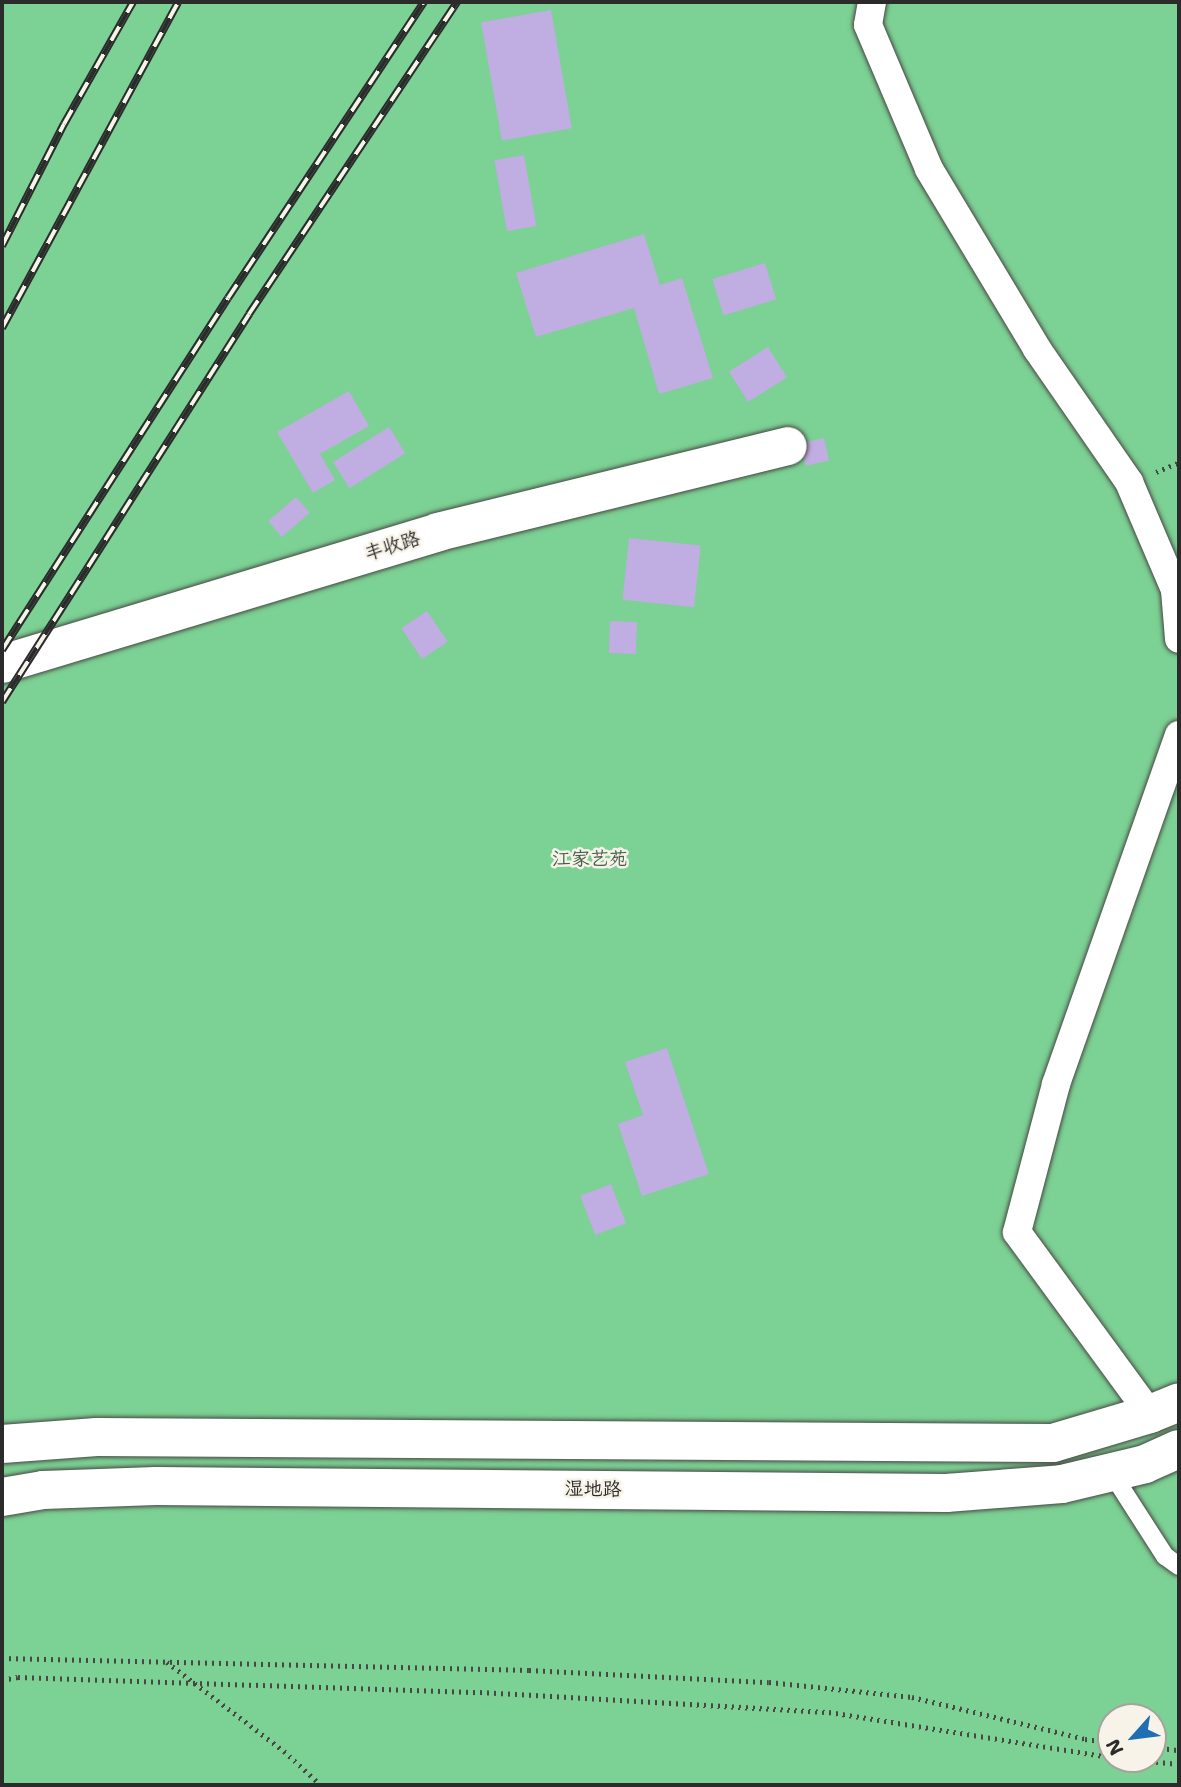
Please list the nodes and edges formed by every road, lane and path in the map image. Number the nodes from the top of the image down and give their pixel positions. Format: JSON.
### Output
{"nodes":[{"id":1,"x":872,"y":2,"type":"edge"},
{"id":2,"x":788,"y":446,"type":"dead end"},
{"id":3,"x":1179,"y":639,"type":"edge"},
{"id":4,"x":2,"y":664,"type":"edge"},
{"id":5,"x":1179,"y":735,"type":"edge"},
{"id":6,"x":1157,"y":1411,"type":"edge"},
{"id":7,"x":359,"y":1438,"type":"junction"},
{"id":8,"x":2,"y":1444,"type":"edge"},
{"id":9,"x":1174,"y":1451,"type":"edge"},
{"id":10,"x":1111,"y":1472,"type":"junction"},
{"id":11,"x":360,"y":1487,"type":"junction"},
{"id":12,"x":2,"y":1497,"type":"edge"},
{"id":13,"x":1179,"y":1566,"type":"edge"},
{"id":14,"x":2,"y":1658,"type":"edge"},
{"id":15,"x":167,"y":1661,"type":"junction"},
{"id":16,"x":2,"y":1679,"type":"edge"},
{"id":17,"x":194,"y":1683,"type":"junction"},
{"id":18,"x":1097,"y":1740,"type":"edge"},
{"id":19,"x":1097,"y":1755,"type":"edge"},
{"id":20,"x":321,"y":1785,"type":"edge"}],
"edges":[{"from":1,"to":3,"type":"street"},
{"from":2,"to":4,"type":"street","name":"丰收路"},
{"from":5,"to":6,"type":"street"},
{"from":6,"to":7,"type":"street"},
{"from":6,"to":9,"type":"street"},
{"from":7,"to":8,"type":"street"},
{"from":7,"to":11,"type":"street"},
{"from":9,"to":10,"type":"street","name":"湿地路"},
{"from":10,"to":11,"type":"street","name":"湿地路"},
{"from":10,"to":13,"type":"lane"},
{"from":11,"to":12,"type":"street","name":"湿地路"},
{"from":14,"to":15,"type":"path"},
{"from":15,"to":17,"type":"path"},
{"from":15,"to":18,"type":"path"},
{"from":16,"to":17,"type":"path"},
{"from":17,"to":19,"type":"path"},
{"from":17,"to":20,"type":"path"}]}
